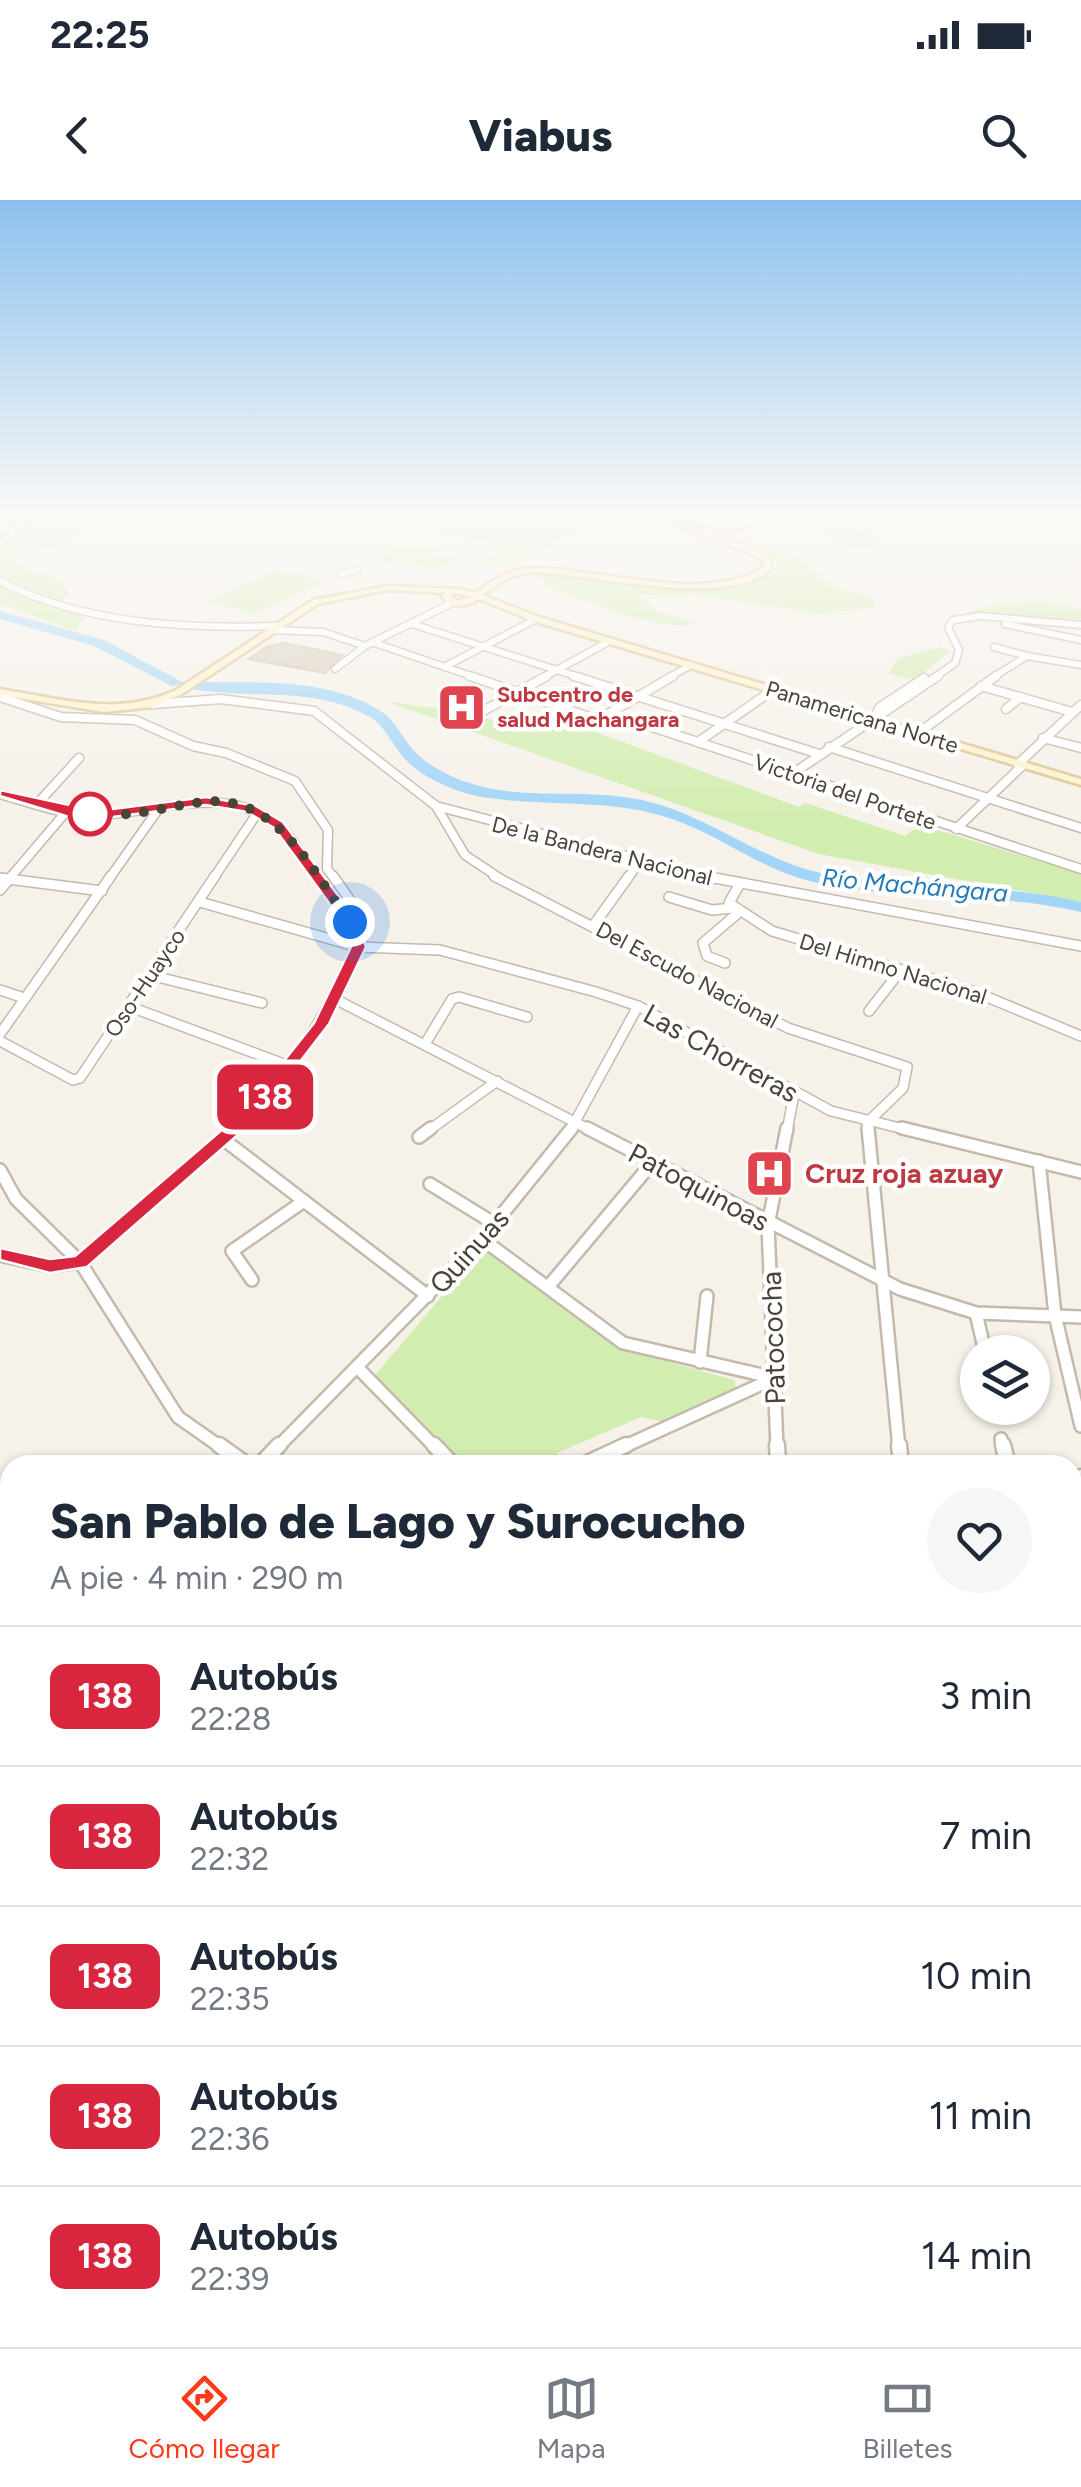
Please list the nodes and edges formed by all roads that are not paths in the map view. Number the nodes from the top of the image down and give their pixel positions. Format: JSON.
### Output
{"nodes":[{"id":1,"x":148,"y":618,"type":"edge"},
{"id":2,"x":290,"y":618,"type":"edge"},
{"id":3,"x":296,"y":618,"type":"edge"},
{"id":4,"x":423,"y":618,"type":"edge"},
{"id":5,"x":530,"y":618,"type":"edge"},
{"id":6,"x":536,"y":618,"type":"edge"},
{"id":7,"x":960,"y":618,"type":"edge"},
{"id":8,"x":982,"y":618,"type":"edge"},
{"id":9,"x":412,"y":624,"type":"junction"},
{"id":10,"x":1081,"y":624,"type":"edge"},
{"id":11,"x":965,"y":628,"type":"dead end"},
{"id":12,"x":273,"y":629,"type":"junction"},
{"id":13,"x":1081,"y":640,"type":"edge"},
{"id":14,"x":610,"y":641,"type":"junction"},
{"id":15,"x":368,"y":644,"type":"junction"},
{"id":16,"x":483,"y":646,"type":"junction"},
{"id":17,"x":994,"y":646,"type":"dead end"},
{"id":18,"x":1028,"y":656,"type":"junction"},
{"id":19,"x":692,"y":665,"type":"junction"},
{"id":20,"x":1081,"y":665,"type":"edge"},
{"id":21,"x":444,"y":666,"type":"junction"},
{"id":22,"x":334,"y":669,"type":"dead end"},
{"id":23,"x":558,"y":670,"type":"junction"},
{"id":24,"x":981,"y":686,"type":"junction"},
{"id":25,"x":773,"y":690,"type":"junction"},
{"id":26,"x":517,"y":692,"type":"junction"},
{"id":27,"x":0,"y":695,"type":"edge"},
{"id":28,"x":639,"y":696,"type":"junction"},
{"id":29,"x":1020,"y":697,"type":"junction"},
{"id":30,"x":154,"y":704,"type":"junction"},
{"id":31,"x":1081,"y":705,"type":"edge"},
{"id":32,"x":1006,"y":709,"type":"dead end"},
{"id":33,"x":482,"y":711,"type":"dead end"},
{"id":34,"x":610,"y":713,"type":"junction"},
{"id":35,"x":1070,"y":714,"type":"junction"},
{"id":36,"x":873,"y":717,"type":"junction"},
{"id":37,"x":1081,"y":720,"type":"edge"},
{"id":38,"x":726,"y":724,"type":"junction"},
{"id":39,"x":917,"y":734,"type":"junction"},
{"id":40,"x":1042,"y":738,"type":"junction"},
{"id":41,"x":698,"y":742,"type":"junction"},
{"id":42,"x":830,"y":747,"type":"junction"},
{"id":43,"x":1081,"y":748,"type":"edge"},
{"id":44,"x":819,"y":754,"type":"junction"},
{"id":45,"x":79,"y":758,"type":"dead end"},
{"id":46,"x":1020,"y":764,"type":"junction"},
{"id":47,"x":792,"y":774,"type":"junction"},
{"id":48,"x":1081,"y":782,"type":"edge"},
{"id":49,"x":0,"y":794,"type":"edge"},
{"id":50,"x":988,"y":798,"type":"junction"},
{"id":51,"x":37,"y":804,"type":"junction"},
{"id":52,"x":436,"y":806,"type":"junction"},
{"id":53,"x":157,"y":811,"type":"junction"},
{"id":54,"x":66,"y":812,"type":"junction"},
{"id":55,"x":258,"y":812,"type":"junction"},
{"id":56,"x":1081,"y":828,"type":"edge"},
{"id":57,"x":956,"y":829,"type":"junction"},
{"id":58,"x":641,"y":860,"type":"junction"},
{"id":59,"x":1081,"y":869,"type":"edge"},
{"id":60,"x":4,"y":879,"type":"edge"},
{"id":61,"x":738,"y":885,"type":"junction"},
{"id":62,"x":0,"y":890,"type":"edge"},
{"id":63,"x":102,"y":891,"type":"junction"},
{"id":64,"x":669,"y":897,"type":"dead end"},
{"id":65,"x":200,"y":902,"type":"junction"},
{"id":66,"x":736,"y":910,"type":"junction"},
{"id":67,"x":593,"y":926,"type":"junction"},
{"id":68,"x":1081,"y":946,"type":"edge"},
{"id":69,"x":358,"y":947,"type":"junction"},
{"id":70,"x":724,"y":962,"type":"dead end"},
{"id":71,"x":901,"y":970,"type":"junction"},
{"id":72,"x":150,"y":975,"type":"junction"},
{"id":73,"x":0,"y":990,"type":"edge"},
{"id":74,"x":24,"y":998,"type":"junction"},
{"id":75,"x":335,"y":999,"type":"junction"},
{"id":76,"x":262,"y":1003,"type":"dead end"},
{"id":77,"x":128,"y":1006,"type":"junction"},
{"id":78,"x":638,"y":1006,"type":"junction"},
{"id":79,"x":868,"y":1011,"type":"dead end"},
{"id":80,"x":527,"y":1017,"type":"dead end"},
{"id":81,"x":1081,"y":1036,"type":"edge"},
{"id":82,"x":0,"y":1038,"type":"edge"},
{"id":83,"x":426,"y":1044,"type":"junction"},
{"id":84,"x":292,"y":1067,"type":"junction"},
{"id":85,"x":497,"y":1081,"type":"junction"},
{"id":86,"x":794,"y":1094,"type":"junction"},
{"id":87,"x":577,"y":1122,"type":"junction"},
{"id":88,"x":867,"y":1123,"type":"junction"},
{"id":89,"x":419,"y":1137,"type":"dead end"},
{"id":90,"x":223,"y":1138,"type":"junction"},
{"id":91,"x":1040,"y":1161,"type":"junction"},
{"id":92,"x":652,"y":1163,"type":"junction"},
{"id":93,"x":0,"y":1170,"type":"edge"},
{"id":94,"x":1081,"y":1172,"type":"edge"},
{"id":95,"x":430,"y":1184,"type":"dead end"},
{"id":96,"x":304,"y":1201,"type":"junction"},
{"id":97,"x":495,"y":1224,"type":"junction"},
{"id":98,"x":768,"y":1225,"type":"junction"},
{"id":99,"x":482,"y":1239,"type":"junction"},
{"id":100,"x":0,"y":1255,"type":"edge"},
{"id":101,"x":80,"y":1262,"type":"junction"},
{"id":102,"x":880,"y":1278,"type":"junction"},
{"id":103,"x":252,"y":1280,"type":"dead end"},
{"id":104,"x":548,"y":1287,"type":"junction"},
{"id":105,"x":428,"y":1296,"type":"junction"},
{"id":106,"x":707,"y":1296,"type":"dead end"},
{"id":107,"x":976,"y":1313,"type":"junction"},
{"id":108,"x":1055,"y":1315,"type":"junction"},
{"id":109,"x":1081,"y":1317,"type":"edge"},
{"id":110,"x":981,"y":1335,"type":"edge"},
{"id":111,"x":700,"y":1362,"type":"junction"},
{"id":112,"x":359,"y":1369,"type":"junction"},
{"id":113,"x":775,"y":1378,"type":"junction"},
{"id":114,"x":1081,"y":1426,"type":"edge"},
{"id":115,"x":1001,"y":1438,"type":"dead end"},
{"id":116,"x":233,"y":1455,"type":"edge"},
{"id":117,"x":270,"y":1455,"type":"edge"},
{"id":118,"x":443,"y":1455,"type":"edge"},
{"id":119,"x":606,"y":1455,"type":"edge"},
{"id":120,"x":778,"y":1455,"type":"edge"},
{"id":121,"x":900,"y":1455,"type":"edge"},
{"id":122,"x":1005,"y":1455,"type":"edge"}],
"edges":[{"from":1,"to":12,"type":"street"},
{"from":2,"to":12,"type":"main road","name":"Panamericana Norte"},
{"from":3,"to":12,"type":"main road","name":"Panamericana Norte"},
{"from":4,"to":9,"type":"street"},
{"from":5,"to":16,"type":"street"},
{"from":6,"to":14,"type":"main road","name":"Panamericana Norte"},
{"from":7,"to":36,"type":"street"},
{"from":8,"to":10,"type":"street"},
{"from":9,"to":15,"type":"street"},
{"from":9,"to":16,"type":"street"},
{"from":11,"to":13,"type":"street"},
{"from":12,"to":15,"type":"street"},
{"from":12,"to":30,"type":"main road","name":"Panamericana Norte"},
{"from":14,"to":19,"type":"main road","name":"Panamericana Norte"},
{"from":14,"to":23,"type":"street"},
{"from":15,"to":21,"type":"street"},
{"from":15,"to":22,"type":"street"},
{"from":16,"to":21,"type":"street"},
{"from":16,"to":23,"type":"street"},
{"from":17,"to":18,"type":"street"},
{"from":18,"to":20,"type":"street"},
{"from":18,"to":24,"type":"street"},
{"from":19,"to":25,"type":"main road","name":"Panamericana Norte"},
{"from":19,"to":28,"type":"street"},
{"from":21,"to":26,"type":"street"},
{"from":23,"to":26,"type":"street"},
{"from":23,"to":28,"type":"street"},
{"from":24,"to":29,"type":"street"},
{"from":24,"to":39,"type":"street"},
{"from":25,"to":36,"type":"main road","name":"Panamericana Norte"},
{"from":25,"to":38,"type":"street"},
{"from":26,"to":33,"type":"street"},
{"from":26,"to":34,"type":"street"},
{"from":27,"to":30,"type":"main road","name":"Panamericana Norte"},
{"from":27,"to":69,"type":"street"},
{"from":28,"to":34,"type":"street"},
{"from":28,"to":38,"type":"street"},
{"from":29,"to":32,"type":"street"},
{"from":29,"to":35,"type":"street"},
{"from":30,"to":52,"type":"street","name":"De la Bandera Nacional"},
{"from":31,"to":35,"type":"street"},
{"from":34,"to":41,"type":"street","name":"Victoria del Portete"},
{"from":35,"to":37,"type":"street"},
{"from":35,"to":40,"type":"street"},
{"from":36,"to":39,"type":"main road","name":"Panamericana Norte"},
{"from":36,"to":42,"type":"street"},
{"from":38,"to":41,"type":"street"},
{"from":38,"to":44,"type":"street"},
{"from":39,"to":46,"type":"main road","name":"Panamericana Norte"},
{"from":40,"to":43,"type":"street"},
{"from":40,"to":46,"type":"street"},
{"from":41,"to":47,"type":"street","name":"Victoria del Portete"},
{"from":42,"to":44,"type":"street"},
{"from":42,"to":50,"type":"street"},
{"from":44,"to":47,"type":"street"},
{"from":45,"to":51,"type":"street"},
{"from":46,"to":48,"type":"main road","name":"Panamericana Norte"},
{"from":46,"to":50,"type":"street"},
{"from":47,"to":57,"type":"street","name":"Victoria del Portete"},
{"from":49,"to":51,"type":"street"},
{"from":50,"to":56,"type":"street"},
{"from":50,"to":57,"type":"street"},
{"from":51,"to":54,"type":"street"},
{"from":52,"to":58,"type":"street","name":"De la Bandera Nacional"},
{"from":52,"to":67,"type":"street","name":"Del Escudo Nacional"},
{"from":53,"to":54,"type":"street"},
{"from":53,"to":55,"type":"street"},
{"from":53,"to":63,"type":"street"},
{"from":54,"to":60,"type":"street"},
{"from":55,"to":65,"type":"street","name":"Oso-Huayco"},
{"from":55,"to":69,"type":"street"},
{"from":57,"to":59,"type":"street","name":"Victoria del Portete"},
{"from":58,"to":61,"type":"street","name":"De la Bandera Nacional"},
{"from":58,"to":67,"type":"street"},
{"from":60,"to":62,"type":"street"},
{"from":60,"to":63,"type":"street"},
{"from":61,"to":66,"type":"street"},
{"from":61,"to":68,"type":"street","name":"De la Bandera Nacional"},
{"from":63,"to":74,"type":"street"},
{"from":64,"to":66,"type":"street","name":"Del Himno Nacional"},
{"from":65,"to":69,"type":"street","name":"Las Chorreras"},
{"from":65,"to":72,"type":"street","name":"Oso-Huayco"},
{"from":66,"to":70,"type":"street"},
{"from":66,"to":71,"type":"street","name":"Del Himno Nacional"},
{"from":67,"to":88,"type":"street","name":"Del Escudo Nacional"},
{"from":69,"to":75,"type":"street"},
{"from":69,"to":78,"type":"street","name":"Las Chorreras"},
{"from":71,"to":79,"type":"street"},
{"from":71,"to":81,"type":"street","name":"Del Himno Nacional"},
{"from":72,"to":76,"type":"street"},
{"from":72,"to":77,"type":"street","name":"Oso-Huayco"},
{"from":73,"to":74,"type":"street"},
{"from":74,"to":82,"type":"street"},
{"from":75,"to":83,"type":"street","name":"Patoquinoas"},
{"from":75,"to":84,"type":"street"},
{"from":77,"to":82,"type":"street","name":"Oso-Huayco"},
{"from":77,"to":84,"type":"street"},
{"from":78,"to":86,"type":"street","name":"Las Chorreras"},
{"from":78,"to":87,"type":"street","name":"Quinuas"},
{"from":80,"to":83,"type":"street"},
{"from":83,"to":85,"type":"street","name":"Patoquinoas"},
{"from":84,"to":90,"type":"street"},
{"from":85,"to":87,"type":"street","name":"Patoquinoas"},
{"from":85,"to":89,"type":"street"},
{"from":86,"to":88,"type":"street","name":"Las Chorreras"},
{"from":86,"to":98,"type":"street","name":"Patococha"},
{"from":87,"to":92,"type":"street","name":"Patoquinoas"},
{"from":87,"to":97,"type":"street","name":"Quinuas"},
{"from":88,"to":91,"type":"street","name":"Las Chorreras"},
{"from":88,"to":102,"type":"street"},
{"from":90,"to":96,"type":"street"},
{"from":90,"to":101,"type":"street"},
{"from":91,"to":94,"type":"street","name":"Las Chorreras"},
{"from":91,"to":108,"type":"street"},
{"from":92,"to":98,"type":"street","name":"Patoquinoas"},
{"from":92,"to":104,"type":"street"},
{"from":93,"to":101,"type":"street"},
{"from":95,"to":97,"type":"street"},
{"from":96,"to":103,"type":"street"},
{"from":96,"to":105,"type":"street"},
{"from":97,"to":99,"type":"street","name":"Quinuas"},
{"from":98,"to":102,"type":"street","name":"Patoquinoas"},
{"from":98,"to":113,"type":"street","name":"Patococha"},
{"from":99,"to":104,"type":"street"},
{"from":99,"to":105,"type":"street","name":"Quinuas"},
{"from":100,"to":101,"type":"street"},
{"from":101,"to":116,"type":"street"},
{"from":102,"to":107,"type":"street","name":"Patoquinoas"},
{"from":102,"to":121,"type":"street"},
{"from":104,"to":111,"type":"street"},
{"from":105,"to":112,"type":"street","name":"Quinuas"},
{"from":106,"to":111,"type":"street"},
{"from":107,"to":108,"type":"street","name":"Patoquinoas"},
{"from":107,"to":110,"type":"street"},
{"from":108,"to":109,"type":"street","name":"Patoquinoas"},
{"from":108,"to":114,"type":"street"},
{"from":111,"to":113,"type":"street"},
{"from":112,"to":117,"type":"street","name":"Quinuas"},
{"from":112,"to":118,"type":"street"},
{"from":113,"to":119,"type":"street"},
{"from":113,"to":120,"type":"street","name":"Patococha"},
{"from":115,"to":122,"type":"street"}]}
